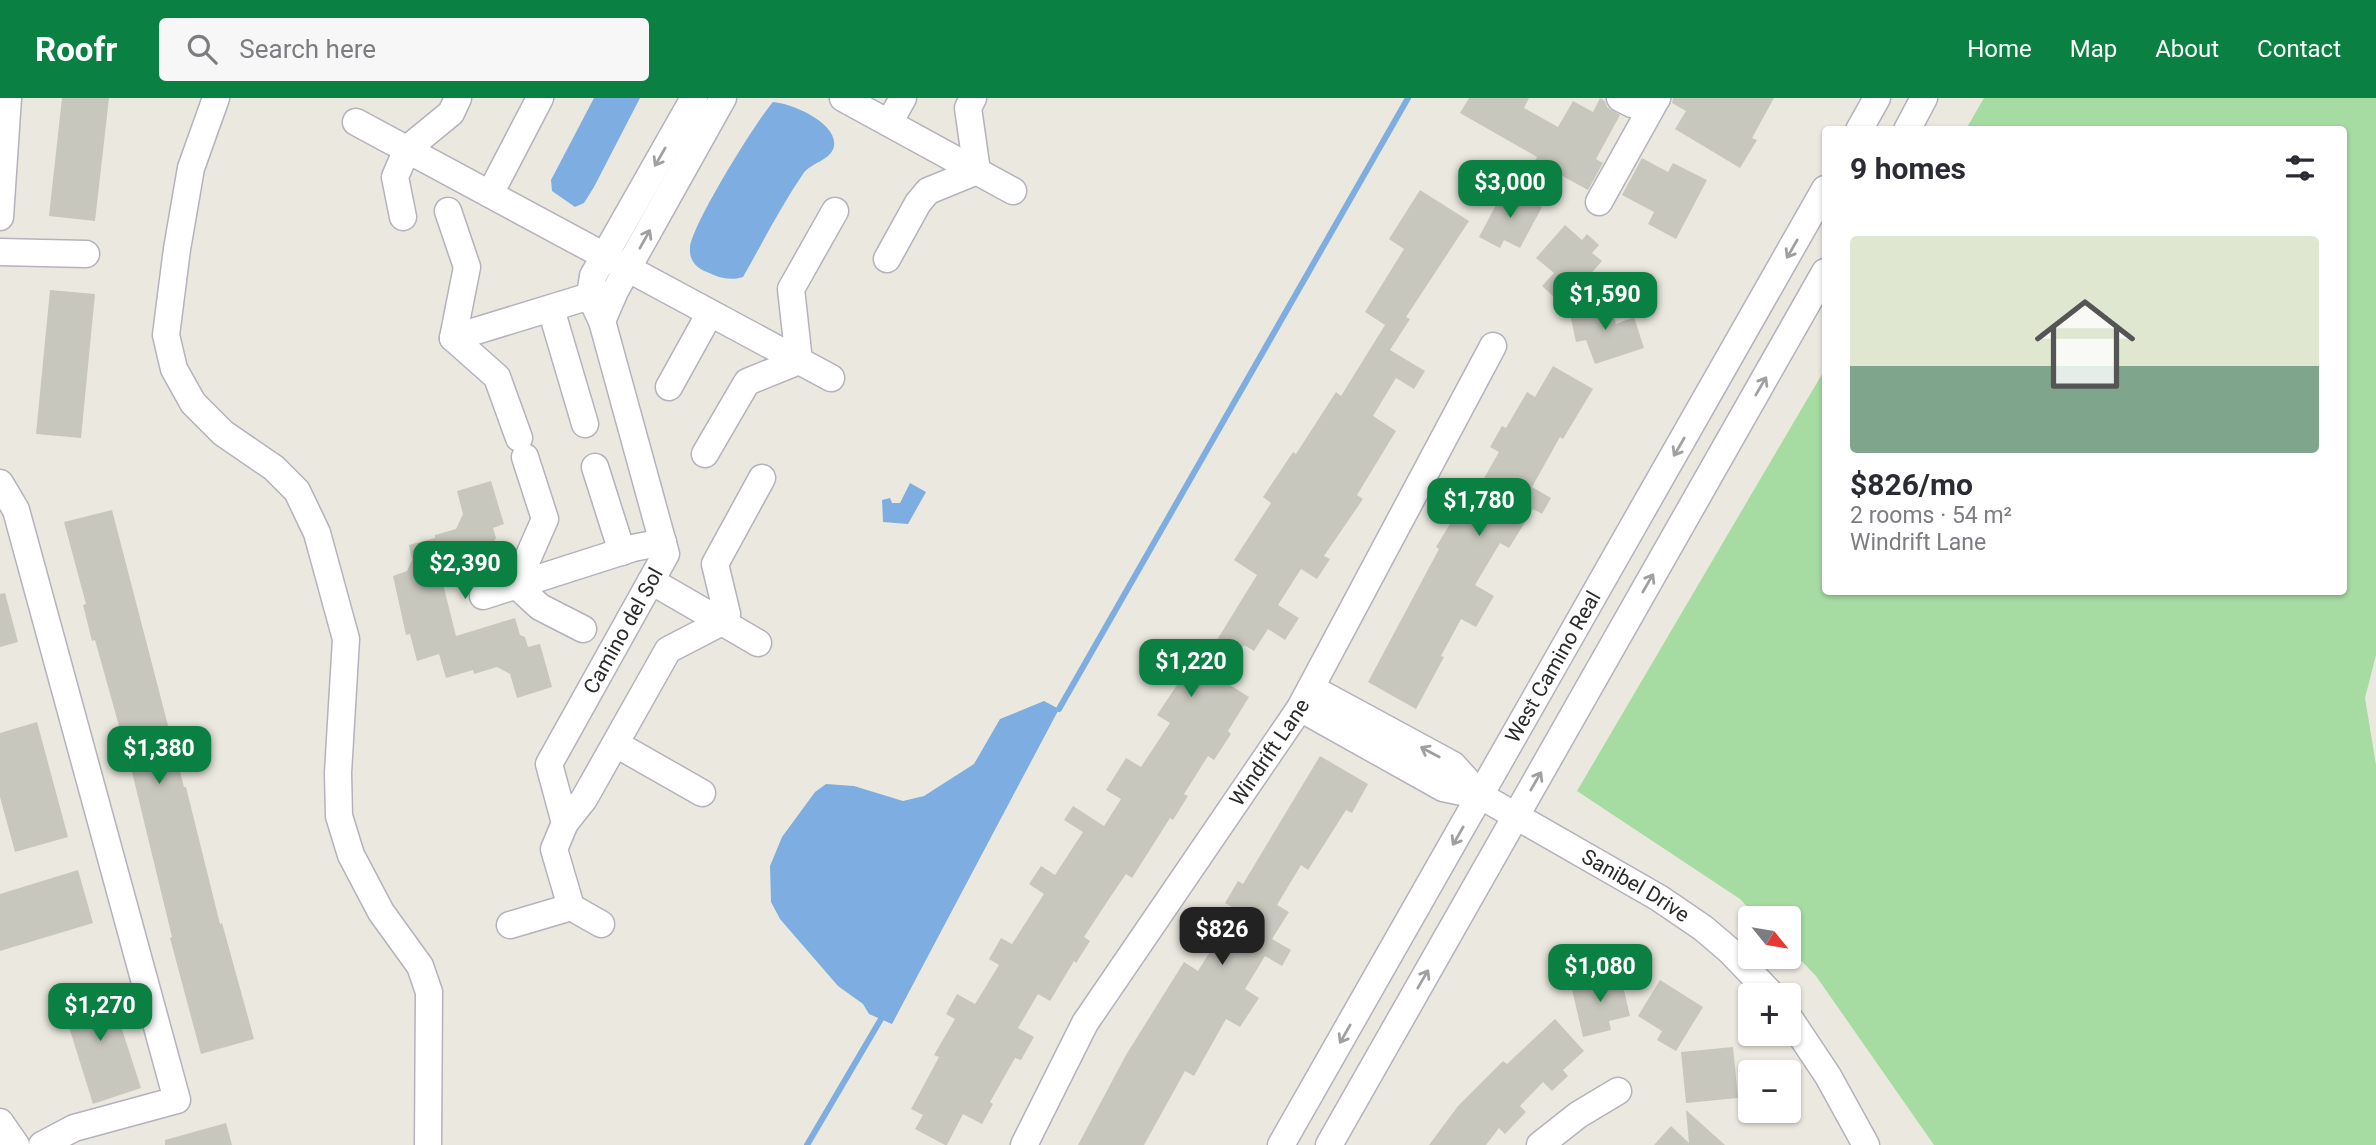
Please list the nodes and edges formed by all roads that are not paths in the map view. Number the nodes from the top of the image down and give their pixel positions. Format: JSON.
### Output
{"nodes":[{"id":1,"x":8,"y":98,"type":"edge"},
{"id":2,"x":216,"y":98,"type":"edge"},
{"id":3,"x":458,"y":98,"type":"edge"},
{"id":4,"x":540,"y":98,"type":"edge"},
{"id":5,"x":694,"y":98,"type":"edge"},
{"id":6,"x":723,"y":98,"type":"edge"},
{"id":7,"x":843,"y":98,"type":"edge"},
{"id":8,"x":903,"y":98,"type":"edge"},
{"id":9,"x":973,"y":98,"type":"edge"},
{"id":10,"x":1620,"y":98,"type":"edge"},
{"id":11,"x":1657,"y":98,"type":"edge"},
{"id":12,"x":1877,"y":98,"type":"edge"},
{"id":13,"x":1924,"y":98,"type":"edge"},
{"id":14,"x":356,"y":122,"type":"dead end"},
{"id":15,"x":889,"y":123,"type":"junction"},
{"id":16,"x":1861,"y":126,"type":"edge"},
{"id":17,"x":1909,"y":126,"type":"edge"},
{"id":18,"x":407,"y":149,"type":"junction"},
{"id":19,"x":977,"y":171,"type":"junction"},
{"id":20,"x":1013,"y":191,"type":"dead end"},
{"id":21,"x":490,"y":194,"type":"junction"},
{"id":22,"x":1822,"y":195,"type":"edge"},
{"id":23,"x":1599,"y":202,"type":"dead end"},
{"id":24,"x":448,"y":211,"type":"dead end"},
{"id":25,"x":835,"y":211,"type":"dead end"},
{"id":26,"x":0,"y":217,"type":"edge"},
{"id":27,"x":403,"y":217,"type":"dead end"},
{"id":28,"x":0,"y":252,"type":"edge"},
{"id":29,"x":86,"y":254,"type":"dead end"},
{"id":30,"x":605,"y":255,"type":"junction"},
{"id":31,"x":887,"y":259,"type":"dead end"},
{"id":32,"x":628,"y":268,"type":"junction"},
{"id":33,"x":1822,"y":277,"type":"edge"},
{"id":34,"x":590,"y":296,"type":"junction"},
{"id":35,"x":551,"y":309,"type":"junction"},
{"id":36,"x":710,"y":313,"type":"junction"},
{"id":37,"x":601,"y":321,"type":"junction"},
{"id":38,"x":453,"y":338,"type":"junction"},
{"id":39,"x":1493,"y":346,"type":"dead end"},
{"id":40,"x":799,"y":361,"type":"junction"},
{"id":41,"x":831,"y":378,"type":"dead end"},
{"id":42,"x":669,"y":387,"type":"dead end"},
{"id":43,"x":585,"y":424,"type":"dead end"},
{"id":44,"x":705,"y":454,"type":"dead end"},
{"id":45,"x":595,"y":467,"type":"dead end"},
{"id":46,"x":762,"y":478,"type":"dead end"},
{"id":47,"x":0,"y":483,"type":"edge"},
{"id":48,"x":663,"y":542,"type":"junction"},
{"id":49,"x":622,"y":552,"type":"junction"},
{"id":50,"x":651,"y":582,"type":"junction"},
{"id":51,"x":516,"y":584,"type":"junction"},
{"id":52,"x":484,"y":596,"type":"dead end"},
{"id":53,"x":722,"y":622,"type":"junction"},
{"id":54,"x":583,"y":629,"type":"dead end"},
{"id":55,"x":758,"y":643,"type":"dead end"},
{"id":56,"x":1306,"y":698,"type":"junction"},
{"id":57,"x":616,"y":744,"type":"junction"},
{"id":58,"x":702,"y":793,"type":"dead end"},
{"id":59,"x":1481,"y":796,"type":"junction"},
{"id":60,"x":1516,"y":816,"type":"junction"},
{"id":61,"x":565,"y":823,"type":"junction"},
{"id":62,"x":570,"y":900,"type":"junction"},
{"id":63,"x":510,"y":925,"type":"dead end"},
{"id":64,"x":601,"y":925,"type":"dead end"},
{"id":65,"x":1761,"y":983,"type":"edge"},
{"id":66,"x":1801,"y":1036,"type":"edge"},
{"id":67,"x":1618,"y":1091,"type":"dead end"},
{"id":68,"x":0,"y":1122,"type":"edge"},
{"id":69,"x":79,"y":1137,"type":"edge"},
{"id":70,"x":16,"y":1145,"type":"edge"},
{"id":71,"x":42,"y":1145,"type":"edge"},
{"id":72,"x":428,"y":1145,"type":"edge"},
{"id":73,"x":1024,"y":1145,"type":"edge"},
{"id":74,"x":1281,"y":1145,"type":"edge"},
{"id":75,"x":1329,"y":1145,"type":"edge"},
{"id":76,"x":1540,"y":1145,"type":"edge"},
{"id":77,"x":1866,"y":1145,"type":"edge"}],
"edges":[{"from":1,"to":26,"type":"street"},
{"from":2,"to":72,"type":"street"},
{"from":3,"to":18,"type":"street"},
{"from":4,"to":21,"type":"street"},
{"from":5,"to":30,"type":"street","one_way":true},
{"from":32,"to":6,"type":"street","one_way":true},
{"from":7,"to":15,"type":"street"},
{"from":8,"to":15,"type":"street"},
{"from":9,"to":19,"type":"street"},
{"from":10,"to":11,"type":"street"},
{"from":11,"to":23,"type":"street"},
{"from":12,"to":16,"type":"street"},
{"from":13,"to":17,"type":"street"},
{"from":14,"to":18,"type":"street"},
{"from":15,"to":19,"type":"street"},
{"from":18,"to":21,"type":"street"},
{"from":18,"to":27,"type":"street"},
{"from":19,"to":20,"type":"street"},
{"from":19,"to":31,"type":"street"},
{"from":21,"to":30,"type":"street"},
{"from":22,"to":59,"type":"street","name":"West Camino Real","one_way":true},
{"from":24,"to":38,"type":"street"},
{"from":25,"to":40,"type":"street"},
{"from":28,"to":29,"type":"street"},
{"from":30,"to":32,"type":"street"},
{"from":30,"to":34,"type":"street"},
{"from":32,"to":36,"type":"street"},
{"from":32,"to":37,"type":"street"},
{"from":60,"to":33,"type":"street","name":"West Camino Real","one_way":true},
{"from":34,"to":35,"type":"street"},
{"from":34,"to":37,"type":"street","name":"Camino del Sol"},
{"from":35,"to":38,"type":"street"},
{"from":35,"to":43,"type":"street"},
{"from":36,"to":40,"type":"street"},
{"from":36,"to":42,"type":"street"},
{"from":37,"to":48,"type":"street","name":"Camino del Sol"},
{"from":38,"to":51,"type":"street"},
{"from":39,"to":56,"type":"street","name":"Windrift Lane"},
{"from":40,"to":41,"type":"street"},
{"from":40,"to":44,"type":"street"},
{"from":45,"to":49,"type":"street"},
{"from":46,"to":53,"type":"street"},
{"from":47,"to":69,"type":"street"},
{"from":48,"to":49,"type":"street"},
{"from":48,"to":50,"type":"street","name":"Camino del Sol"},
{"from":49,"to":51,"type":"street"},
{"from":50,"to":53,"type":"street"},
{"from":50,"to":61,"type":"street","name":"Camino del Sol"},
{"from":51,"to":52,"type":"street"},
{"from":51,"to":54,"type":"street"},
{"from":53,"to":55,"type":"street"},
{"from":53,"to":57,"type":"street"},
{"from":56,"to":59,"type":"street","name":"Sanibel Drive"},
{"from":56,"to":73,"type":"street","name":"Windrift Lane"},
{"from":57,"to":58,"type":"street"},
{"from":57,"to":61,"type":"street"},
{"from":59,"to":60,"type":"street","name":"Sanibel Drive"},
{"from":59,"to":74,"type":"street","name":"West Camino Real","one_way":true},
{"from":60,"to":65,"type":"street","name":"Sanibel Drive"},
{"from":75,"to":60,"type":"street","name":"West Camino Real","one_way":true},
{"from":61,"to":62,"type":"street"},
{"from":62,"to":63,"type":"street"},
{"from":62,"to":64,"type":"street"},
{"from":66,"to":77,"type":"street"},
{"from":67,"to":76,"type":"street"},
{"from":68,"to":70,"type":"street"},
{"from":69,"to":71,"type":"street"}]}
